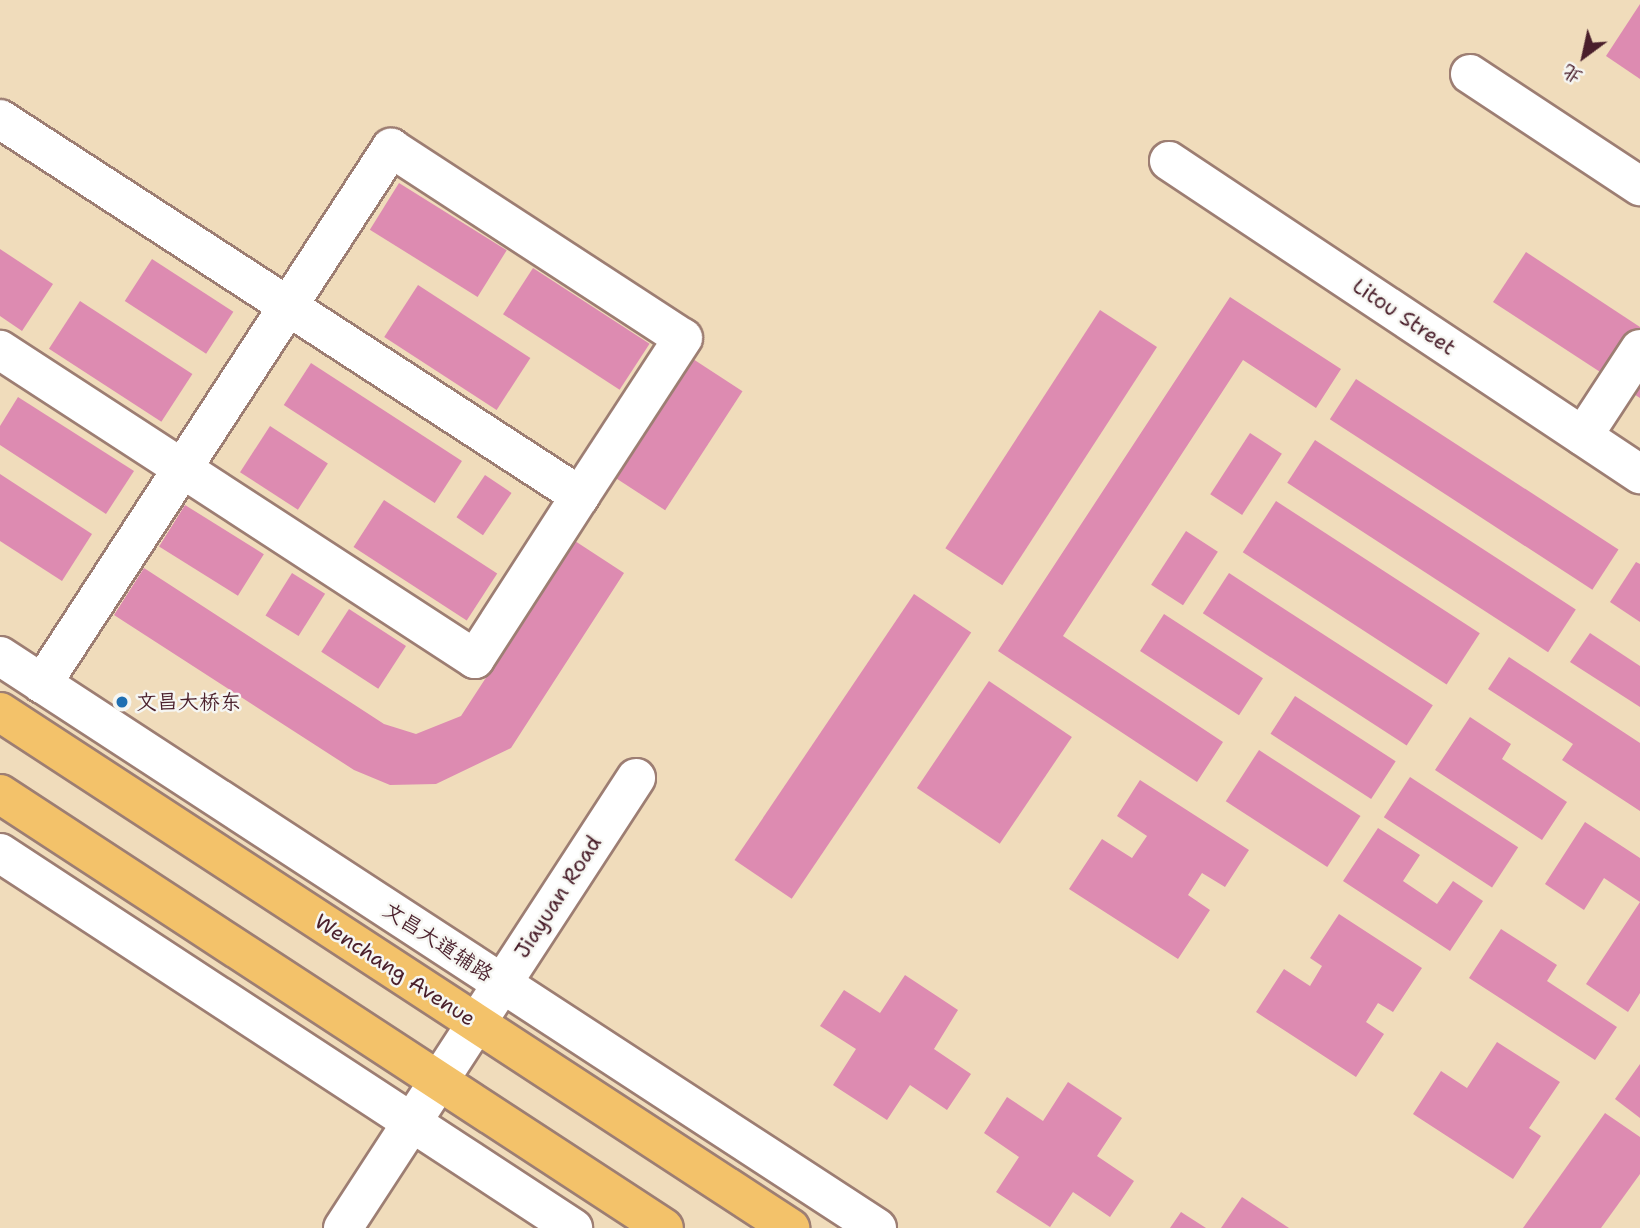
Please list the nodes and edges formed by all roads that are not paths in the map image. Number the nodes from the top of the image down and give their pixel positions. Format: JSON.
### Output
{"nodes":[{"id":1,"x":1470,"y":74,"type":"dead end"},
{"id":2,"x":0,"y":118,"type":"edge"},
{"id":3,"x":1169,"y":160,"type":"dead end"},
{"id":4,"x":1640,"y":186,"type":"edge"},
{"id":5,"x":288,"y":306,"type":"junction"},
{"id":6,"x":1640,"y":349,"type":"edge"},
{"id":7,"x":0,"y":350,"type":"edge"},
{"id":8,"x":1583,"y":436,"type":"junction"},
{"id":9,"x":182,"y":468,"type":"junction"},
{"id":10,"x":1640,"y":474,"type":"edge"},
{"id":11,"x":580,"y":496,"type":"junction"},
{"id":12,"x":0,"y":656,"type":"edge"},
{"id":13,"x":42,"y":684,"type":"junction"},
{"id":14,"x":0,"y":712,"type":"edge"},
{"id":15,"x":636,"y":778,"type":"dead end"},
{"id":16,"x":0,"y":794,"type":"edge"},
{"id":17,"x":0,"y":853,"type":"edge"},
{"id":18,"x":502,"y":984,"type":"junction"},
{"id":19,"x":476,"y":1023,"type":"junction"},
{"id":20,"x":439,"y":1081,"type":"junction"},
{"id":21,"x":412,"y":1123,"type":"junction"},
{"id":22,"x":343,"y":1228,"type":"edge"},
{"id":23,"x":573,"y":1228,"type":"edge"},
{"id":24,"x":664,"y":1228,"type":"edge"},
{"id":25,"x":790,"y":1228,"type":"edge"},
{"id":26,"x":877,"y":1228,"type":"edge"}],
"edges":[{"from":1,"to":4,"type":"street"},
{"from":2,"to":5,"type":"street"},
{"from":3,"to":8,"type":"street","name":"Litou Street"},
{"from":5,"to":9,"type":"street"},
{"from":5,"to":11,"type":"street"},
{"from":5,"to":11,"type":"street"},
{"from":6,"to":8,"type":"street"},
{"from":7,"to":9,"type":"street"},
{"from":8,"to":10,"type":"street","name":"Litou Street"},
{"from":9,"to":11,"type":"street"},
{"from":9,"to":13,"type":"street"},
{"from":12,"to":13,"type":"street","name":"文昌大道辅路"},
{"from":13,"to":18,"type":"street","name":"文昌大道辅路"},
{"from":14,"to":19,"type":"main road","name":"Wenchang Avenue"},
{"from":15,"to":18,"type":"street","name":"Jiayuan Road"},
{"from":16,"to":20,"type":"main road"},
{"from":17,"to":21,"type":"street"},
{"from":18,"to":19,"type":"street","name":"Jiayuan Road"},
{"from":18,"to":26,"type":"street","name":"文昌大道辅路"},
{"from":19,"to":20,"type":"street","name":"Jiayuan Road"},
{"from":19,"to":25,"type":"main road","name":"Wenchang Avenue"},
{"from":20,"to":21,"type":"street","name":"Jiayuan Road"},
{"from":20,"to":24,"type":"main road"},
{"from":21,"to":22,"type":"street","name":"Jiayuan Road"},
{"from":21,"to":23,"type":"street"}]}
